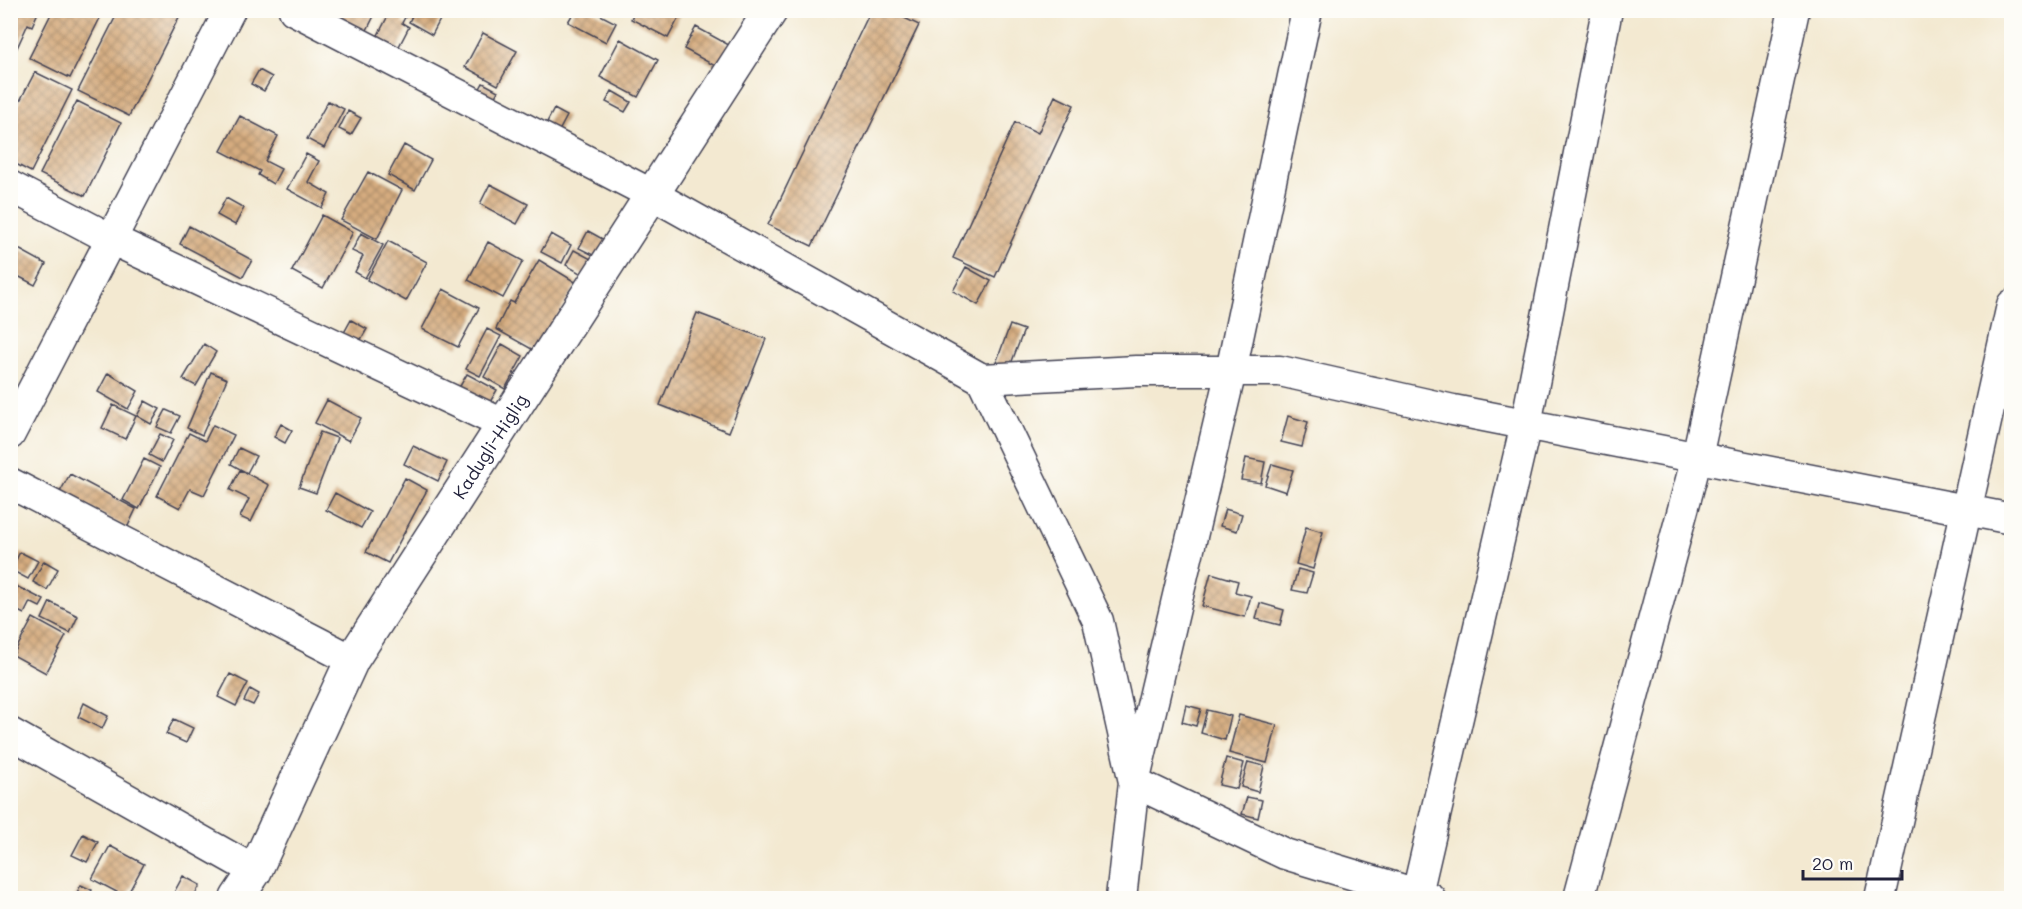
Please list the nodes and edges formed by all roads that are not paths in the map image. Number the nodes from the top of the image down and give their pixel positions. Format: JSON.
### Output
{"nodes":[{"id":1,"x":230,"y":10,"type":"edge"},
{"id":2,"x":294,"y":10,"type":"edge"},
{"id":3,"x":771,"y":10,"type":"edge"},
{"id":4,"x":1307,"y":10,"type":"edge"},
{"id":5,"x":1607,"y":10,"type":"edge"},
{"id":6,"x":1794,"y":10,"type":"edge"},
{"id":7,"x":10,"y":186,"type":"edge"},
{"id":8,"x":653,"y":195,"type":"junction"},
{"id":9,"x":111,"y":240,"type":"junction"},
{"id":10,"x":2012,"y":305,"type":"edge"},
{"id":11,"x":1231,"y":371,"type":"junction"},
{"id":12,"x":982,"y":379,"type":"junction"},
{"id":13,"x":1526,"y":424,"type":"junction"},
{"id":14,"x":505,"y":425,"type":"junction"},
{"id":15,"x":10,"y":434,"type":"edge"},
{"id":16,"x":1697,"y":457,"type":"junction"},
{"id":17,"x":10,"y":483,"type":"edge"},
{"id":18,"x":1967,"y":510,"type":"junction"},
{"id":19,"x":2012,"y":519,"type":"edge"},
{"id":20,"x":352,"y":660,"type":"junction"},
{"id":21,"x":10,"y":734,"type":"edge"},
{"id":22,"x":1134,"y":782,"type":"junction"},
{"id":23,"x":255,"y":871,"type":"junction"},
{"id":24,"x":1421,"y":897,"type":"edge"},
{"id":25,"x":237,"y":898,"type":"edge"},
{"id":26,"x":1121,"y":898,"type":"edge"},
{"id":27,"x":1579,"y":898,"type":"edge"},
{"id":28,"x":1880,"y":898,"type":"edge"}],
"edges":[{"from":1,"to":9,"type":"street"},
{"from":2,"to":8,"type":"street"},
{"from":3,"to":8,"type":"street","name":"Kadugli-Higlig"},
{"from":4,"to":11,"type":"street"},
{"from":5,"to":13,"type":"street"},
{"from":6,"to":16,"type":"street"},
{"from":7,"to":9,"type":"street"},
{"from":8,"to":12,"type":"street"},
{"from":8,"to":14,"type":"street","name":"Kadugli-Higlig"},
{"from":9,"to":14,"type":"street"},
{"from":9,"to":15,"type":"street"},
{"from":10,"to":18,"type":"street"},
{"from":11,"to":12,"type":"street"},
{"from":11,"to":13,"type":"street"},
{"from":11,"to":22,"type":"street"},
{"from":12,"to":22,"type":"street"},
{"from":13,"to":16,"type":"street"},
{"from":13,"to":24,"type":"street"},
{"from":14,"to":20,"type":"street","name":"Kadugli-Higlig"},
{"from":16,"to":18,"type":"street"},
{"from":16,"to":27,"type":"street"},
{"from":17,"to":20,"type":"street"},
{"from":18,"to":19,"type":"street"},
{"from":18,"to":28,"type":"street"},
{"from":20,"to":23,"type":"street","name":"Kadugli-Higlig"},
{"from":21,"to":23,"type":"street"},
{"from":22,"to":24,"type":"street"},
{"from":22,"to":26,"type":"street"},
{"from":23,"to":25,"type":"street","name":"Kadugli-Higlig"}]}
